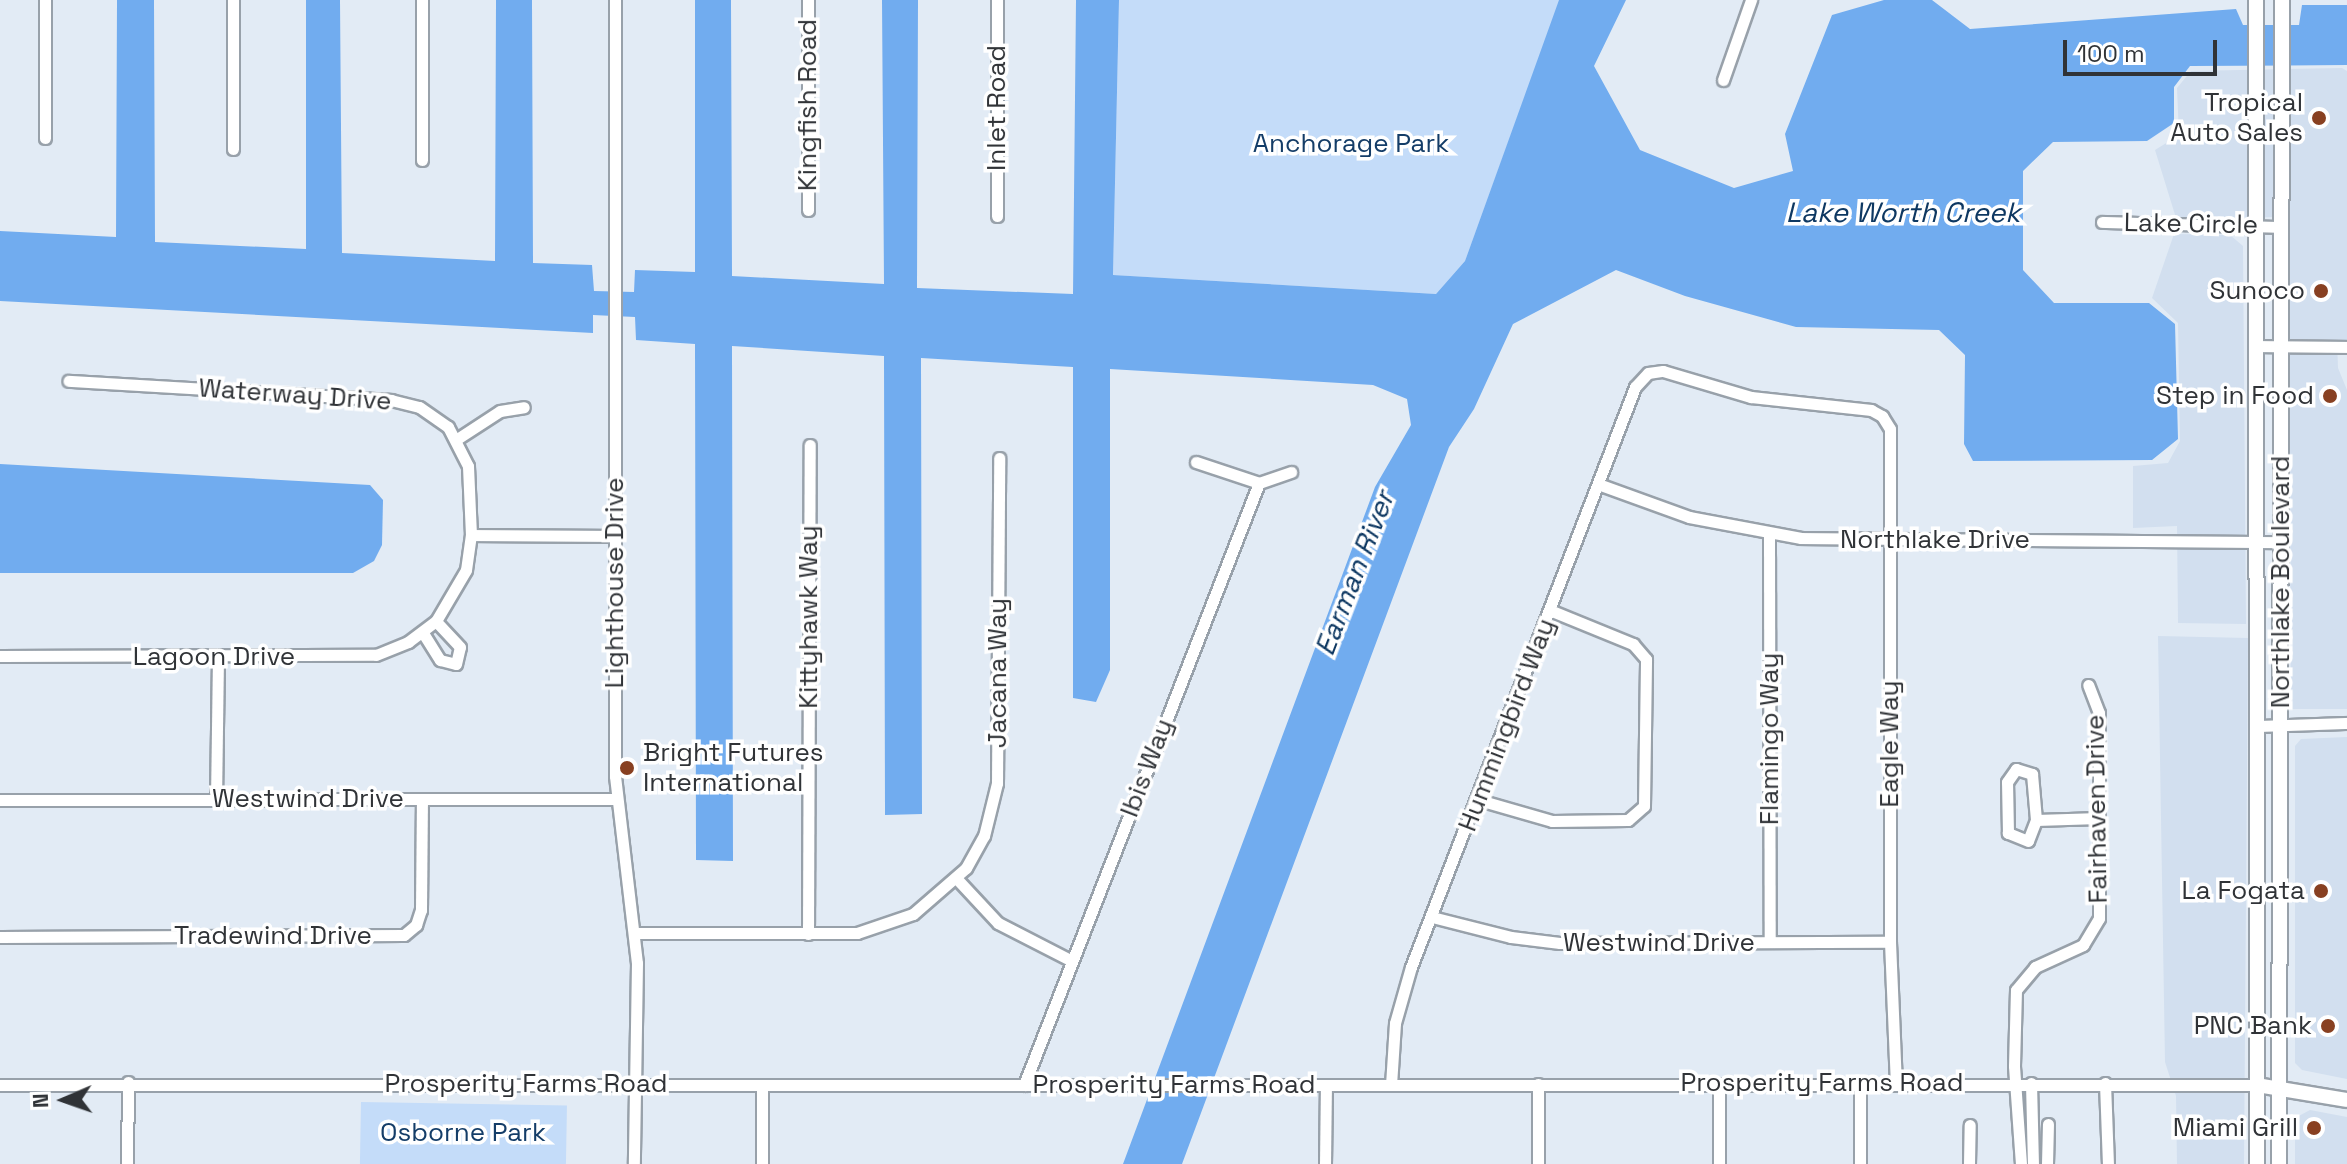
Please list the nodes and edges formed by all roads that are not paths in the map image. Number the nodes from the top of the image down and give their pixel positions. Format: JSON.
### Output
{"nodes":[{"id":1,"x":45,"y":0,"type":"edge"},
{"id":2,"x":233,"y":0,"type":"edge"},
{"id":3,"x":422,"y":0,"type":"edge"},
{"id":4,"x":615,"y":0,"type":"edge"},
{"id":5,"x":808,"y":0,"type":"edge"},
{"id":6,"x":997,"y":0,"type":"edge"},
{"id":7,"x":2256,"y":0,"type":"edge"},
{"id":8,"x":2282,"y":0,"type":"edge"},
{"id":9,"x":1750,"y":4,"type":"edge"},
{"id":10,"x":1723,"y":80,"type":"dead end"},
{"id":11,"x":45,"y":138,"type":"dead end"},
{"id":12,"x":233,"y":149,"type":"dead end"},
{"id":13,"x":422,"y":160,"type":"dead end"},
{"id":14,"x":808,"y":210,"type":"dead end"},
{"id":15,"x":997,"y":216,"type":"dead end"},
{"id":16,"x":2102,"y":222,"type":"dead end"},
{"id":17,"x":2255,"y":225,"type":"junction"},
{"id":18,"x":2280,"y":227,"type":"junction"},
{"id":19,"x":2256,"y":346,"type":"junction"},
{"id":20,"x":2281,"y":347,"type":"junction"},
{"id":21,"x":2347,"y":347,"type":"edge"},
{"id":22,"x":1648,"y":373,"type":"joint"},
{"id":23,"x":69,"y":381,"type":"dead end"},
{"id":24,"x":524,"y":407,"type":"dead end"},
{"id":25,"x":457,"y":439,"type":"junction"},
{"id":26,"x":810,"y":445,"type":"dead end"},
{"id":27,"x":999,"y":458,"type":"dead end"},
{"id":28,"x":1196,"y":462,"type":"dead end"},
{"id":29,"x":1291,"y":472,"type":"dead end"},
{"id":30,"x":1259,"y":483,"type":"junction"},
{"id":31,"x":1598,"y":484,"type":"junction"},
{"id":32,"x":471,"y":535,"type":"junction"},
{"id":33,"x":615,"y":536,"type":"junction"},
{"id":34,"x":1769,"y":536,"type":"junction"},
{"id":35,"x":1889,"y":541,"type":"junction"},
{"id":36,"x":2257,"y":541,"type":"junction"},
{"id":37,"x":2281,"y":542,"type":"junction"},
{"id":38,"x":1552,"y":611,"type":"junction"},
{"id":39,"x":436,"y":621,"type":"junction"},
{"id":40,"x":423,"y":633,"type":"junction"},
{"id":41,"x":0,"y":656,"type":"edge"},
{"id":42,"x":218,"y":658,"type":"junction"},
{"id":43,"x":2088,"y":685,"type":"dead end"},
{"id":44,"x":2347,"y":723,"type":"edge"},
{"id":45,"x":2282,"y":725,"type":"junction"},
{"id":46,"x":2257,"y":726,"type":"junction"},
{"id":47,"x":422,"y":799,"type":"junction"},
{"id":48,"x":616,"y":799,"type":"junction"},
{"id":49,"x":0,"y":800,"type":"edge"},
{"id":50,"x":216,"y":800,"type":"junction"},
{"id":51,"x":1479,"y":800,"type":"junction"},
{"id":52,"x":2099,"y":818,"type":"junction"},
{"id":53,"x":2036,"y":820,"type":"junction"},
{"id":54,"x":957,"y":879,"type":"junction"},
{"id":55,"x":1432,"y":917,"type":"junction"},
{"id":56,"x":634,"y":933,"type":"junction"},
{"id":57,"x":808,"y":934,"type":"junction"},
{"id":58,"x":0,"y":937,"type":"edge"},
{"id":59,"x":1770,"y":942,"type":"junction"},
{"id":60,"x":1890,"y":942,"type":"junction"},
{"id":61,"x":1072,"y":961,"type":"junction"},
{"id":62,"x":128,"y":1082,"type":"junction"},
{"id":63,"x":1860,"y":1083,"type":"junction"},
{"id":64,"x":1896,"y":1083,"type":"junction"},
{"id":65,"x":2016,"y":1083,"type":"junction"},
{"id":66,"x":2031,"y":1083,"type":"junction"},
{"id":67,"x":2105,"y":1083,"type":"junction"},
{"id":68,"x":1538,"y":1084,"type":"junction"},
{"id":69,"x":1719,"y":1084,"type":"junction"},
{"id":70,"x":0,"y":1085,"type":"edge"},
{"id":71,"x":635,"y":1085,"type":"junction"},
{"id":72,"x":762,"y":1085,"type":"junction"},
{"id":73,"x":1024,"y":1085,"type":"junction"},
{"id":74,"x":1326,"y":1085,"type":"junction"},
{"id":75,"x":1391,"y":1085,"type":"junction"},
{"id":76,"x":2257,"y":1085,"type":"junction"},
{"id":77,"x":2280,"y":1088,"type":"junction"},
{"id":78,"x":2347,"y":1100,"type":"edge"},
{"id":79,"x":2048,"y":1124,"type":"dead end"},
{"id":80,"x":1970,"y":1125,"type":"dead end"},
{"id":81,"x":127,"y":1164,"type":"edge"},
{"id":82,"x":634,"y":1164,"type":"edge"},
{"id":83,"x":762,"y":1164,"type":"edge"},
{"id":84,"x":1325,"y":1164,"type":"edge"},
{"id":85,"x":1538,"y":1164,"type":"edge"},
{"id":86,"x":1719,"y":1164,"type":"edge"},
{"id":87,"x":1860,"y":1164,"type":"edge"},
{"id":88,"x":1969,"y":1164,"type":"edge"},
{"id":89,"x":2021,"y":1164,"type":"edge"},
{"id":90,"x":2033,"y":1164,"type":"edge"},
{"id":91,"x":2047,"y":1164,"type":"edge"},
{"id":92,"x":2108,"y":1164,"type":"edge"},
{"id":93,"x":2257,"y":1164,"type":"edge"},
{"id":94,"x":2279,"y":1164,"type":"edge"}],
"edges":[{"from":1,"to":11,"type":"street"},
{"from":2,"to":12,"type":"street"},
{"from":3,"to":13,"type":"street"},
{"from":4,"to":33,"type":"street","name":"Lighthouse Drive"},
{"from":5,"to":14,"type":"street","name":"Kingfish Road"},
{"from":6,"to":15,"type":"street","name":"Inlet Road"},
{"from":7,"to":17,"type":"main road","name":"Northlake Boulevard"},
{"from":8,"to":18,"type":"main road","name":"Northlake Boulevard"},
{"from":9,"to":10,"type":"street"},
{"from":16,"to":17,"type":"street","name":"Lake Circle"},
{"from":17,"to":18,"type":"street","name":"Lake Circle"},
{"from":17,"to":19,"type":"main road","name":"Northlake Boulevard"},
{"from":18,"to":20,"type":"main road","name":"Northlake Boulevard"},
{"from":19,"to":20,"type":"street"},
{"from":19,"to":36,"type":"main road","name":"Northlake Boulevard"},
{"from":20,"to":21,"type":"street"},
{"from":20,"to":37,"type":"main road","name":"Northlake Boulevard"},
{"from":22,"to":31,"type":"street","name":"Hummingbird Way"},
{"from":22,"to":35,"type":"street","name":"Eagle Way"},
{"from":23,"to":25,"type":"street","name":"Waterway Drive"},
{"from":24,"to":25,"type":"street"},
{"from":25,"to":32,"type":"street","name":"Waterway Drive"},
{"from":26,"to":57,"type":"street","name":"Kittyhawk Way"},
{"from":27,"to":54,"type":"street","name":"Jacana Way"},
{"from":28,"to":30,"type":"street"},
{"from":29,"to":30,"type":"street"},
{"from":30,"to":61,"type":"street","name":"Ibis Way"},
{"from":31,"to":34,"type":"street","name":"Northlake Drive"},
{"from":31,"to":38,"type":"street","name":"Hummingbird Way"},
{"from":32,"to":33,"type":"street"},
{"from":32,"to":39,"type":"street","name":"Lagoon Drive"},
{"from":33,"to":48,"type":"street","name":"Lighthouse Drive"},
{"from":34,"to":35,"type":"street","name":"Northlake Drive"},
{"from":34,"to":59,"type":"street","name":"Flamingo Way"},
{"from":35,"to":36,"type":"street","name":"Northlake Drive"},
{"from":35,"to":60,"type":"street","name":"Eagle Way"},
{"from":36,"to":37,"type":"street","name":"Northlake Drive"},
{"from":36,"to":46,"type":"main road","name":"Northlake Boulevard"},
{"from":37,"to":45,"type":"main road","name":"Northlake Boulevard"},
{"from":38,"to":51,"type":"street","name":"Hummingbird Way"},
{"from":38,"to":51,"type":"street"},
{"from":39,"to":40,"type":"street","name":"Lagoon Drive"},
{"from":39,"to":40,"type":"street"},
{"from":40,"to":42,"type":"street","name":"Lagoon Drive"},
{"from":41,"to":42,"type":"street","name":"Lagoon Drive"},
{"from":42,"to":50,"type":"street"},
{"from":43,"to":52,"type":"street","name":"Fairhaven Drive"},
{"from":44,"to":45,"type":"street"},
{"from":45,"to":46,"type":"street"},
{"from":45,"to":77,"type":"main road","name":"Northlake Boulevard"},
{"from":46,"to":76,"type":"main road","name":"Northlake Boulevard"},
{"from":47,"to":48,"type":"street","name":"Westwind Drive"},
{"from":47,"to":50,"type":"street","name":"Westwind Drive"},
{"from":47,"to":58,"type":"street","name":"Tradewind Drive"},
{"from":48,"to":56,"type":"street","name":"Lighthouse Drive"},
{"from":49,"to":50,"type":"street","name":"Westwind Drive"},
{"from":51,"to":55,"type":"street","name":"Hummingbird Way"},
{"from":52,"to":53,"type":"street"},
{"from":52,"to":65,"type":"street","name":"Fairhaven Drive"},
{"from":53,"to":53,"type":"street"},
{"from":54,"to":57,"type":"street"},
{"from":54,"to":61,"type":"street"},
{"from":55,"to":59,"type":"street","name":"Westwind Drive"},
{"from":55,"to":75,"type":"street","name":"Hummingbird Way"},
{"from":56,"to":57,"type":"street"},
{"from":56,"to":71,"type":"street","name":"Lighthouse Drive"},
{"from":59,"to":60,"type":"street","name":"Westwind Drive"},
{"from":60,"to":64,"type":"street","name":"Eagle Way"},
{"from":61,"to":73,"type":"street","name":"Ibis Way"},
{"from":62,"to":70,"type":"street","name":"Prosperity Farms Road"},
{"from":62,"to":71,"type":"street","name":"Prosperity Farms Road"},
{"from":62,"to":81,"type":"street"},
{"from":63,"to":64,"type":"street","name":"Prosperity Farms Road"},
{"from":63,"to":69,"type":"street","name":"Prosperity Farms Road"},
{"from":63,"to":87,"type":"street"},
{"from":64,"to":65,"type":"street","name":"Prosperity Farms Road"},
{"from":65,"to":66,"type":"street","name":"Prosperity Farms Road"},
{"from":65,"to":89,"type":"street","name":"Fairhaven Drive"},
{"from":66,"to":67,"type":"street","name":"Prosperity Farms Road"},
{"from":66,"to":90,"type":"street"},
{"from":67,"to":76,"type":"street","name":"Prosperity Farms Road"},
{"from":67,"to":92,"type":"street"},
{"from":68,"to":69,"type":"street","name":"Prosperity Farms Road"},
{"from":68,"to":75,"type":"street","name":"Prosperity Farms Road"},
{"from":68,"to":85,"type":"street"},
{"from":69,"to":86,"type":"street"},
{"from":71,"to":72,"type":"street","name":"Prosperity Farms Road"},
{"from":71,"to":82,"type":"street","name":"Lighthouse Drive"},
{"from":72,"to":73,"type":"street","name":"Prosperity Farms Road"},
{"from":72,"to":83,"type":"street"},
{"from":73,"to":74,"type":"street","name":"Prosperity Farms Road"},
{"from":74,"to":75,"type":"street","name":"Prosperity Farms Road"},
{"from":74,"to":84,"type":"street"},
{"from":76,"to":77,"type":"main road","name":"Prosperity Farms Road"},
{"from":76,"to":93,"type":"main road","name":"Northlake Boulevard"},
{"from":77,"to":78,"type":"main road","name":"Prosperity Farms Road"},
{"from":77,"to":94,"type":"main road","name":"Northlake Boulevard"},
{"from":79,"to":91,"type":"street"},
{"from":80,"to":88,"type":"street"}]}
